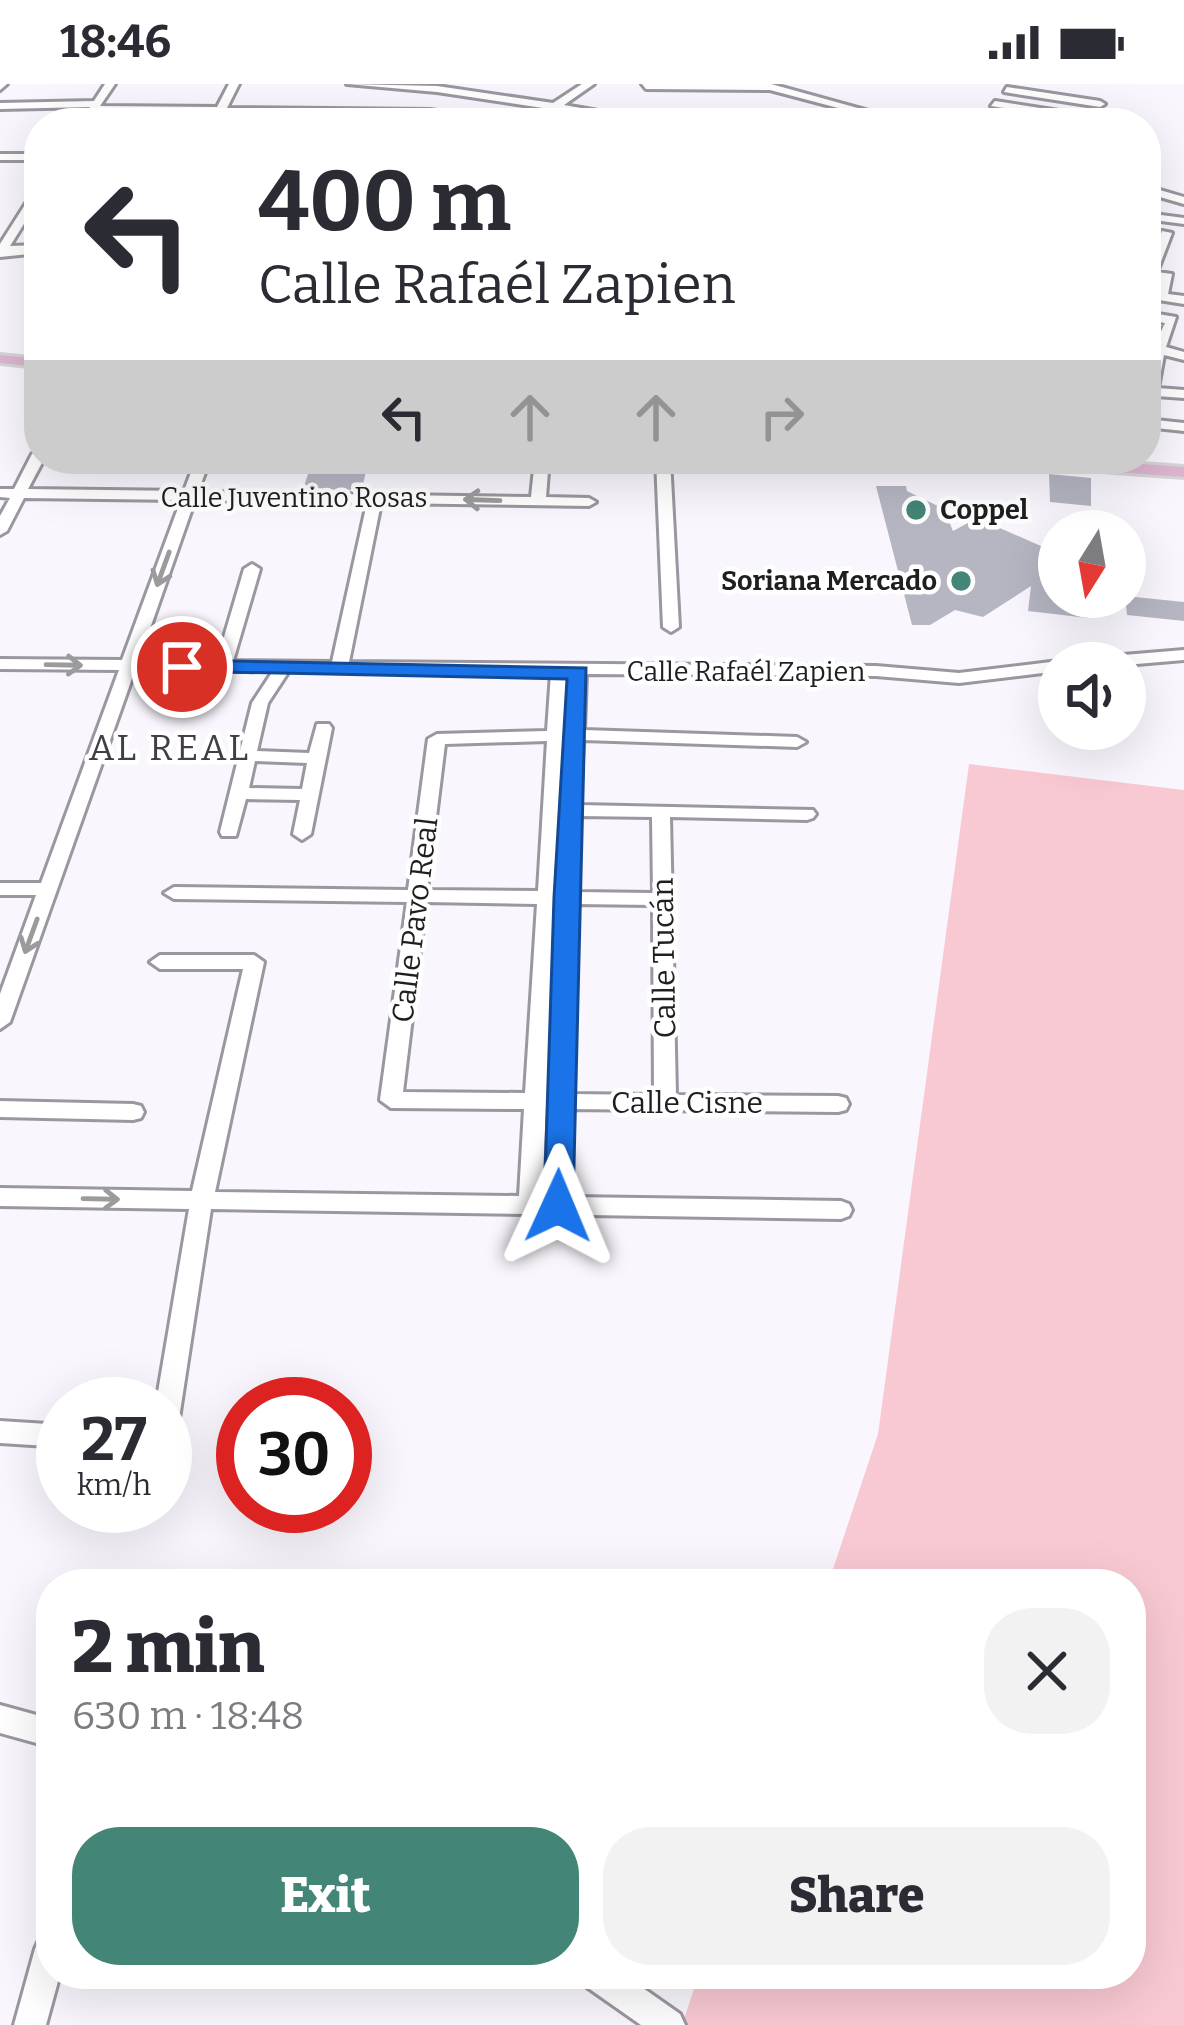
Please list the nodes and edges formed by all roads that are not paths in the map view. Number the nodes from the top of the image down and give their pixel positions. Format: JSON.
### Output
{"nodes":[{"id":1,"x":110,"y":84,"type":"edge"},
{"id":2,"x":352,"y":84,"type":"edge"},
{"id":3,"x":529,"y":84,"type":"edge"},
{"id":4,"x":589,"y":84,"type":"edge"},
{"id":5,"x":647,"y":85,"type":"edge"},
{"id":6,"x":765,"y":86,"type":"edge"},
{"id":7,"x":432,"y":87,"type":"edge"},
{"id":8,"x":1009,"y":88,"type":"edge"},
{"id":9,"x":806,"y":89,"type":"edge"},
{"id":10,"x":633,"y":95,"type":"dead end"},
{"id":11,"x":506,"y":100,"type":"junction"},
{"id":12,"x":523,"y":103,"type":"junction"},
{"id":13,"x":620,"y":105,"type":"dead end"},
{"id":14,"x":0,"y":106,"type":"edge"},
{"id":15,"x":95,"y":107,"type":"junction"},
{"id":16,"x":555,"y":107,"type":"junction"},
{"id":17,"x":107,"y":108,"type":"edge"},
{"id":18,"x":517,"y":108,"type":"edge"},
{"id":19,"x":562,"y":108,"type":"edge"},
{"id":20,"x":616,"y":108,"type":"edge"},
{"id":21,"x":862,"y":108,"type":"edge"},
{"id":22,"x":1099,"y":108,"type":"edge"},
{"id":23,"x":24,"y":215,"type":"edge"},
{"id":24,"x":1,"y":251,"type":"edge"},
{"id":25,"x":28,"y":474,"type":"edge"},
{"id":26,"x":198,"y":474,"type":"edge"},
{"id":27,"x":541,"y":474,"type":"edge"},
{"id":28,"x":664,"y":474,"type":"edge"},
{"id":29,"x":0,"y":494,"type":"edge"},
{"id":30,"x":18,"y":494,"type":"junction"},
{"id":31,"x":190,"y":497,"type":"junction"},
{"id":32,"x":375,"y":500,"type":"junction"},
{"id":33,"x":538,"y":502,"type":"junction"},
{"id":34,"x":589,"y":502,"type":"dead end"},
{"id":35,"x":0,"y":531,"type":"edge"},
{"id":36,"x":251,"y":569,"type":"dead end"},
{"id":37,"x":671,"y":627,"type":"dead end"},
{"id":38,"x":1184,"y":655,"type":"edge"},
{"id":39,"x":1146,"y":658,"type":"edge"},
{"id":40,"x":0,"y":664,"type":"edge"},
{"id":41,"x":128,"y":666,"type":"junction"},
{"id":42,"x":223,"y":668,"type":"junction"},
{"id":43,"x":254,"y":668,"type":"junction"},
{"id":44,"x":283,"y":668,"type":"junction"},
{"id":45,"x":339,"y":669,"type":"junction"},
{"id":46,"x":1038,"y":669,"type":"edge"},
{"id":47,"x":569,"y":672,"type":"junction"},
{"id":48,"x":260,"y":704,"type":"junction"},
{"id":49,"x":323,"y":728,"type":"dead end"},
{"id":50,"x":565,"y":735,"type":"junction"},
{"id":51,"x":797,"y":742,"type":"dead end"},
{"id":52,"x":247,"y":756,"type":"junction"},
{"id":53,"x":317,"y":758,"type":"junction"},
{"id":54,"x":238,"y":793,"type":"junction"},
{"id":55,"x":310,"y":795,"type":"junction"},
{"id":56,"x":572,"y":810,"type":"junction"},
{"id":57,"x":661,"y":812,"type":"junction"},
{"id":58,"x":808,"y":814,"type":"dead end"},
{"id":59,"x":229,"y":832,"type":"dead end"},
{"id":60,"x":302,"y":834,"type":"dead end"},
{"id":61,"x":0,"y":889,"type":"edge"},
{"id":62,"x":47,"y":890,"type":"junction"},
{"id":63,"x":174,"y":893,"type":"dead end"},
{"id":64,"x":421,"y":895,"type":"junction"},
{"id":65,"x":556,"y":897,"type":"junction"},
{"id":66,"x":664,"y":899,"type":"junction"},
{"id":67,"x":160,"y":962,"type":"dead end"},
{"id":68,"x":0,"y":1022,"type":"edge"},
{"id":69,"x":391,"y":1100,"type":"joint"},
{"id":70,"x":549,"y":1101,"type":"junction"},
{"id":71,"x":665,"y":1104,"type":"junction"},
{"id":72,"x":838,"y":1104,"type":"dead end"},
{"id":73,"x":0,"y":1109,"type":"edge"},
{"id":74,"x":133,"y":1112,"type":"dead end"},
{"id":75,"x":0,"y":1197,"type":"edge"},
{"id":76,"x":201,"y":1202,"type":"junction"},
{"id":77,"x":530,"y":1206,"type":"junction"},
{"id":78,"x":558,"y":1206,"type":"junction"},
{"id":79,"x":841,"y":1210,"type":"dead end"},
{"id":80,"x":173,"y":1377,"type":"edge"},
{"id":81,"x":0,"y":1432,"type":"edge"},
{"id":82,"x":36,"y":1434,"type":"edge"},
{"id":83,"x":0,"y":1719,"type":"edge"},
{"id":84,"x":36,"y":1728,"type":"edge"},
{"id":85,"x":40,"y":1989,"type":"edge"},
{"id":86,"x":617,"y":1989,"type":"edge"},
{"id":87,"x":30,"y":2025,"type":"edge"},
{"id":88,"x":669,"y":2025,"type":"edge"}],
"edges":[{"from":1,"to":15,"type":"street"},
{"from":2,"to":7,"type":"street"},
{"from":3,"to":11,"type":"street"},
{"from":4,"to":16,"type":"street"},
{"from":5,"to":6,"type":"street"},
{"from":5,"to":10,"type":"street"},
{"from":6,"to":9,"type":"street"},
{"from":7,"to":11,"type":"street"},
{"from":8,"to":22,"type":"street"},
{"from":9,"to":21,"type":"street"},
{"from":11,"to":12,"type":"street"},
{"from":12,"to":16,"type":"street"},
{"from":12,"to":18,"type":"street"},
{"from":13,"to":20,"type":"street"},
{"from":14,"to":15,"type":"street"},
{"from":15,"to":17,"type":"street"},
{"from":16,"to":19,"type":"street"},
{"from":23,"to":24,"type":"street"},
{"from":25,"to":30,"type":"street"},
{"from":26,"to":31,"type":"street"},
{"from":27,"to":33,"type":"street"},
{"from":28,"to":37,"type":"street"},
{"from":29,"to":30,"type":"street","name":"Calle Juventino Rosas"},
{"from":30,"to":31,"type":"street","name":"Calle Juventino Rosas"},
{"from":30,"to":35,"type":"street"},
{"from":31,"to":32,"type":"street","name":"Calle Juventino Rosas"},
{"from":31,"to":41,"type":"street","one_way":true},
{"from":33,"to":32,"type":"street","name":"Calle Juventino Rosas","one_way":true},
{"from":32,"to":45,"type":"street"},
{"from":33,"to":34,"type":"street","name":"Calle Juventino Rosas"},
{"from":36,"to":42,"type":"street"},
{"from":38,"to":39,"type":"street"},
{"from":40,"to":41,"type":"street","name":"Calle Rafaél Zapien","one_way":true},
{"from":41,"to":42,"type":"street","name":"Calle Rafaél Zapien"},
{"from":41,"to":62,"type":"street"},
{"from":42,"to":43,"type":"street","name":"Calle Rafaél Zapien"},
{"from":43,"to":44,"type":"street","name":"Calle Rafaél Zapien"},
{"from":43,"to":48,"type":"street"},
{"from":44,"to":45,"type":"street","name":"Calle Rafaél Zapien"},
{"from":44,"to":48,"type":"street"},
{"from":45,"to":47,"type":"street","name":"Calle Rafaél Zapien"},
{"from":46,"to":47,"type":"street","name":"Calle Rafaél Zapien"},
{"from":47,"to":50,"type":"street"},
{"from":48,"to":52,"type":"street"},
{"from":49,"to":53,"type":"street"},
{"from":50,"to":51,"type":"street"},
{"from":50,"to":56,"type":"street"},
{"from":50,"to":64,"type":"street","name":"Calle Pavo Real"},
{"from":50,"to":65,"type":"street"},
{"from":52,"to":53,"type":"street"},
{"from":52,"to":54,"type":"street"},
{"from":53,"to":55,"type":"street"},
{"from":54,"to":55,"type":"street"},
{"from":54,"to":59,"type":"street"},
{"from":55,"to":60,"type":"street"},
{"from":56,"to":57,"type":"street"},
{"from":56,"to":65,"type":"street"},
{"from":57,"to":58,"type":"street"},
{"from":57,"to":66,"type":"street","name":"Calle Tucán"},
{"from":61,"to":62,"type":"street"},
{"from":62,"to":68,"type":"street","one_way":true},
{"from":63,"to":64,"type":"street"},
{"from":64,"to":65,"type":"street"},
{"from":64,"to":69,"type":"street","name":"Calle Pavo Real"},
{"from":65,"to":66,"type":"street"},
{"from":65,"to":70,"type":"street"},
{"from":66,"to":71,"type":"street","name":"Calle Tucán"},
{"from":67,"to":76,"type":"street"},
{"from":69,"to":70,"type":"street","name":"Calle Cisne"},
{"from":70,"to":71,"type":"street","name":"Calle Cisne"},
{"from":70,"to":77,"type":"street"},
{"from":70,"to":78,"type":"street"},
{"from":71,"to":72,"type":"street","name":"Calle Cisne"},
{"from":73,"to":74,"type":"street"},
{"from":75,"to":76,"type":"street","one_way":true},
{"from":76,"to":77,"type":"street"},
{"from":76,"to":80,"type":"street"},
{"from":77,"to":78,"type":"street"},
{"from":78,"to":79,"type":"street"},
{"from":81,"to":82,"type":"street"},
{"from":83,"to":84,"type":"street"},
{"from":85,"to":87,"type":"street"},
{"from":86,"to":88,"type":"street"}]}
